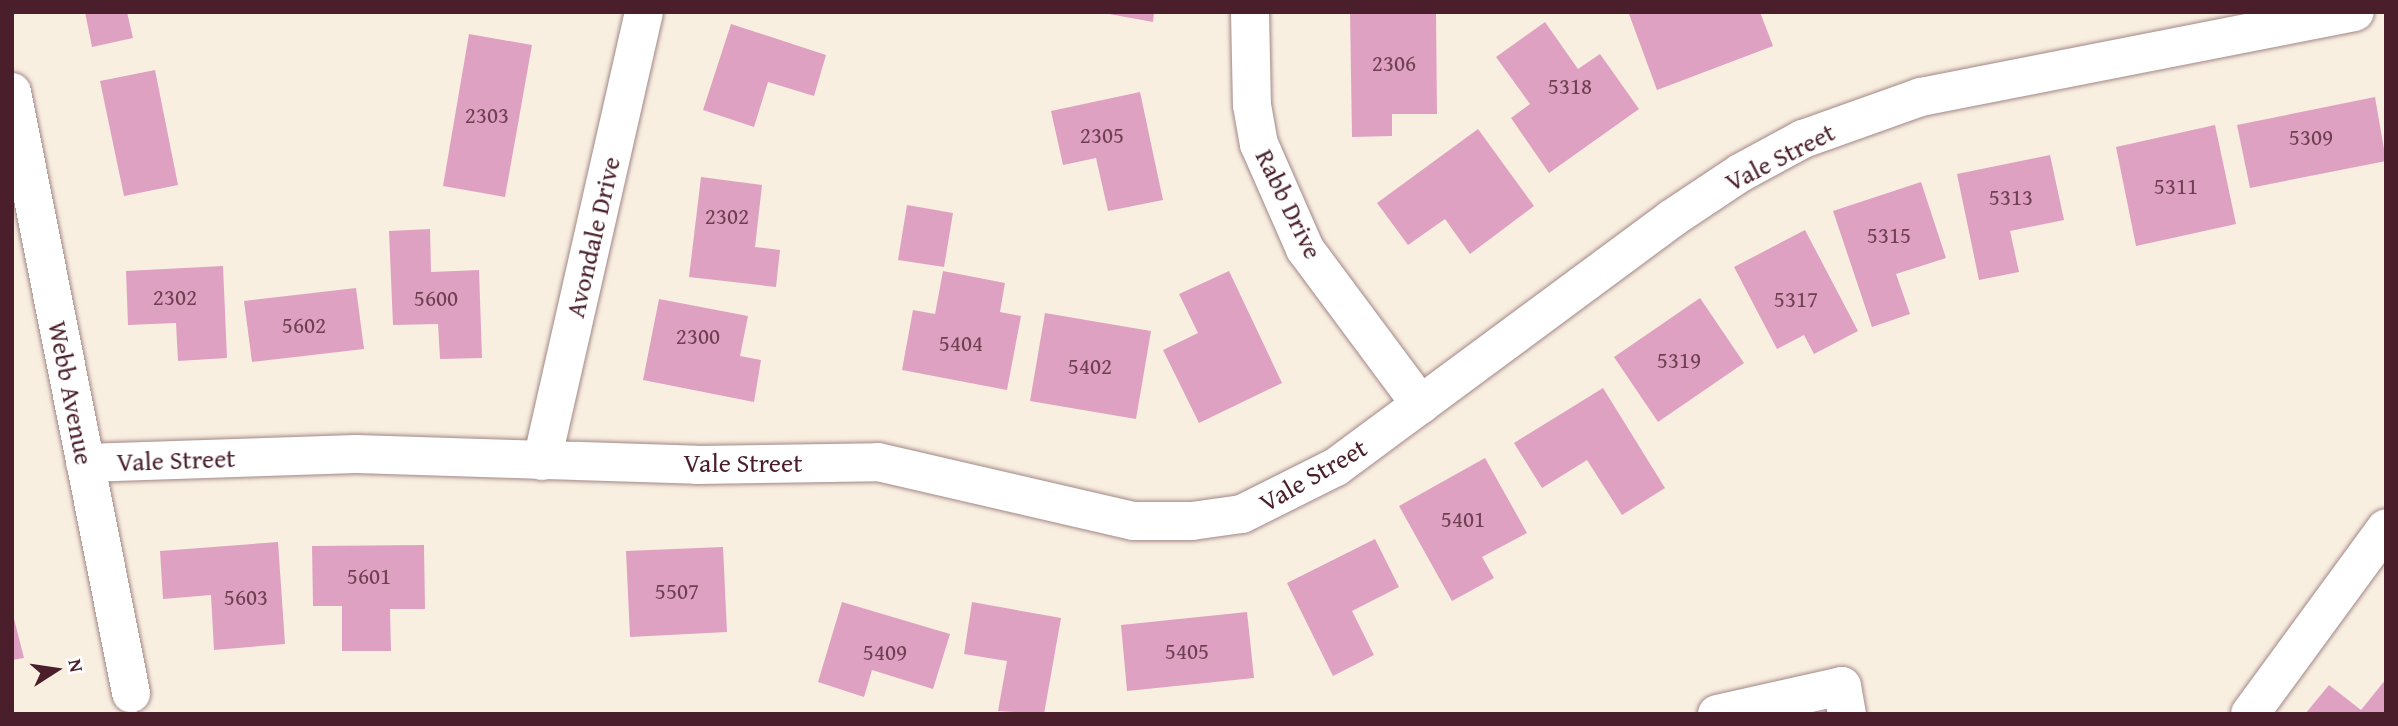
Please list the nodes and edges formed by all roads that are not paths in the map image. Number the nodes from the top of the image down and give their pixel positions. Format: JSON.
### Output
{"nodes":[{"id":1,"x":644,"y":12,"type":"edge"},
{"id":2,"x":1250,"y":12,"type":"edge"},
{"id":3,"x":2355,"y":12,"type":"edge"},
{"id":4,"x":12,"y":92,"type":"edge"},
{"id":5,"x":1421,"y":405,"type":"junction"},
{"id":6,"x":542,"y":461,"type":"junction"},
{"id":7,"x":85,"y":463,"type":"junction"},
{"id":8,"x":2385,"y":530,"type":"edge"},
{"id":9,"x":131,"y":693,"type":"dead end"},
{"id":10,"x":1717,"y":714,"type":"edge"},
{"id":11,"x":1847,"y":714,"type":"edge"},
{"id":12,"x":2250,"y":714,"type":"edge"}],
"edges":[{"from":1,"to":6,"type":"street","name":"Avondale Drive"},
{"from":2,"to":5,"type":"street","name":"Rabb Drive"},
{"from":3,"to":5,"type":"street","name":"Vale Street"},
{"from":4,"to":7,"type":"street","name":"Webb Avenue"},
{"from":5,"to":6,"type":"street","name":"Vale Street"},
{"from":6,"to":7,"type":"street","name":"Vale Street"},
{"from":7,"to":9,"type":"street","name":"Webb Avenue"},
{"from":8,"to":12,"type":"street"},
{"from":10,"to":11,"type":"street"}]}
